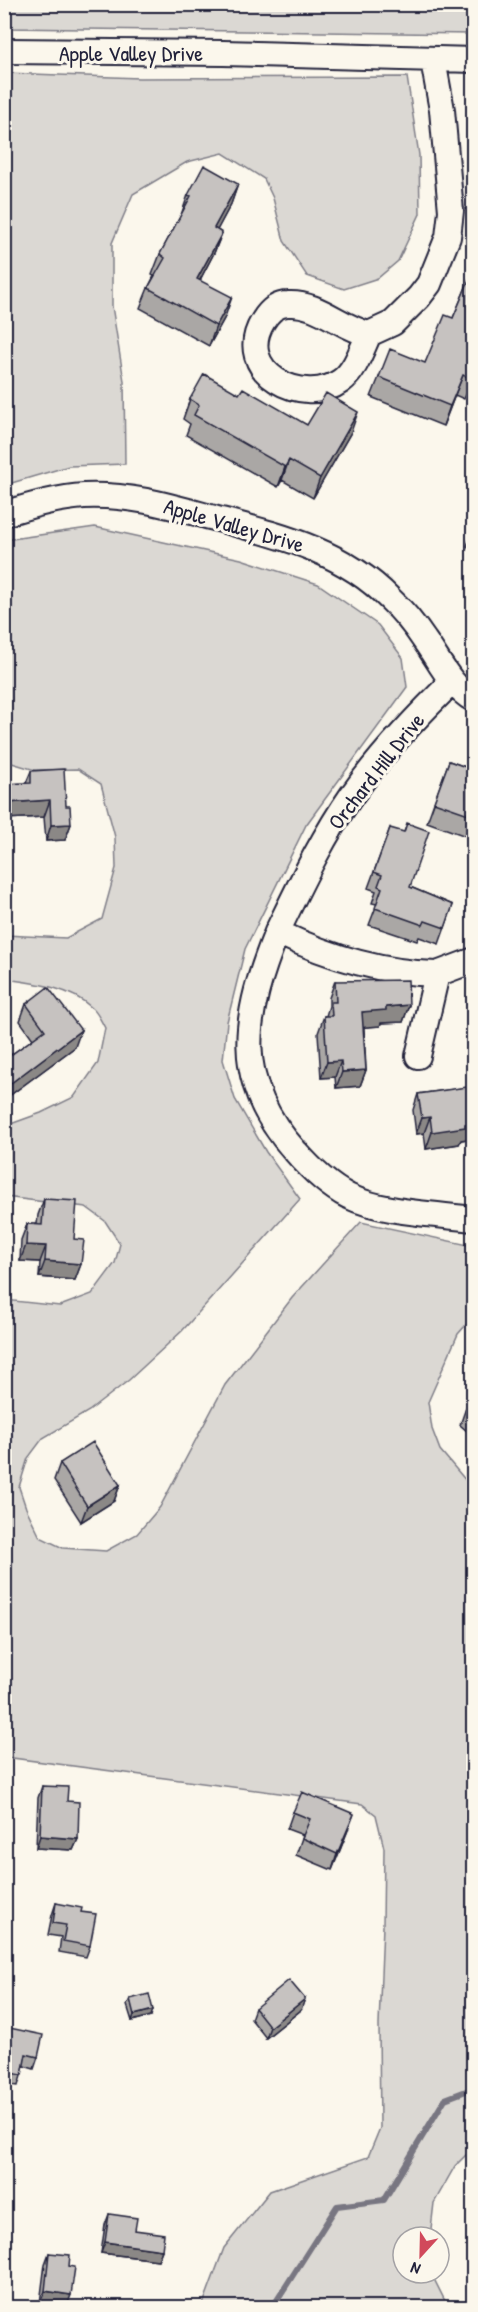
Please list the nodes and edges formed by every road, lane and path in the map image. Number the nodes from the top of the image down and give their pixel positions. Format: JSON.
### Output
{"nodes":[{"id":1,"x":4,"y":51,"type":"edge"},
{"id":2,"x":433,"y":60,"type":"junction"},
{"id":3,"x":474,"y":60,"type":"edge"},
{"id":4,"x":369,"y":334,"type":"junction"},
{"id":5,"x":4,"y":514,"type":"edge"},
{"id":6,"x":452,"y":682,"type":"junction"},
{"id":7,"x":474,"y":700,"type":"edge"},
{"id":8,"x":277,"y":932,"type":"junction"},
{"id":9,"x":474,"y":960,"type":"edge"},
{"id":10,"x":437,"y":974,"type":"junction"},
{"id":11,"x":418,"y":1056,"type":"dead end"},
{"id":12,"x":474,"y":1219,"type":"edge"}],
"edges":[{"from":1,"to":2,"type":"street","name":"Apple Valley Drive"},
{"from":2,"to":3,"type":"street","name":"Apple Valley Drive"},
{"from":2,"to":4,"type":"street"},
{"from":4,"to":4,"type":"street"},
{"from":5,"to":6,"type":"street","name":"Apple Valley Drive"},
{"from":6,"to":7,"type":"street","name":"Apple Valley Drive"},
{"from":6,"to":8,"type":"street","name":"Orchard Hill Drive"},
{"from":8,"to":10,"type":"street"},
{"from":8,"to":12,"type":"street","name":"Orchard Hill Drive"},
{"from":9,"to":10,"type":"street"},
{"from":10,"to":11,"type":"street"}]}
